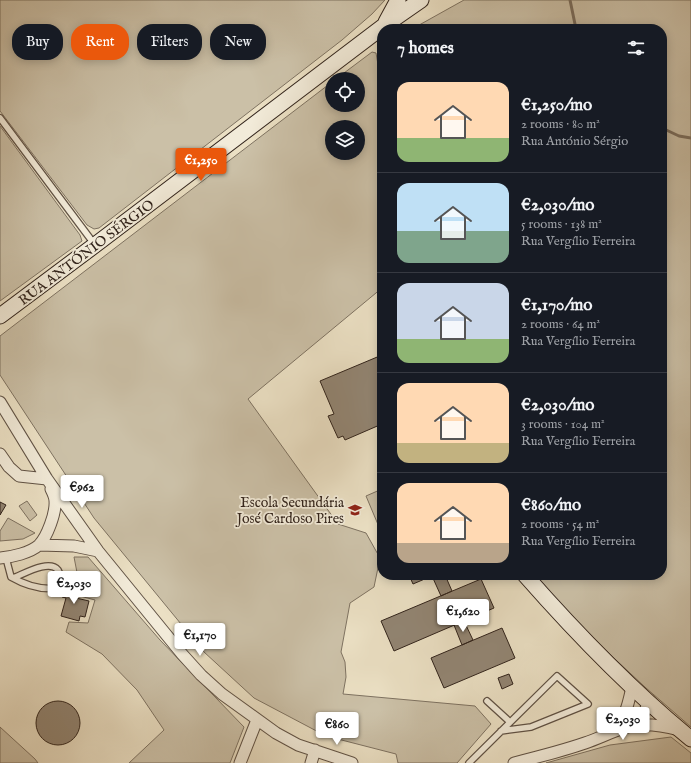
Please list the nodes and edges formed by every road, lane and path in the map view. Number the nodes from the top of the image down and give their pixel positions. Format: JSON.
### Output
{"nodes":[{"id":1,"x":398,"y":0,"type":"edge"},
{"id":2,"x":421,"y":0,"type":"edge"},
{"id":3,"x":388,"y":24,"type":"edge"},
{"id":4,"x":391,"y":24,"type":"edge"},
{"id":5,"x":377,"y":34,"type":"edge"},
{"id":6,"x":0,"y":118,"type":"edge"},
{"id":7,"x":95,"y":246,"type":"junction"},
{"id":8,"x":0,"y":316,"type":"edge"},
{"id":9,"x":0,"y":402,"type":"edge"},
{"id":10,"x":0,"y":454,"type":"edge"},
{"id":11,"x":48,"y":479,"type":"junction"},
{"id":12,"x":39,"y":545,"type":"junction"},
{"id":13,"x":98,"y":551,"type":"junction"},
{"id":14,"x":3,"y":558,"type":"edge"},
{"id":15,"x":13,"y":578,"type":"junction"},
{"id":16,"x":530,"y":580,"type":"edge"},
{"id":17,"x":632,"y":687,"type":"junction"},
{"id":18,"x":487,"y":701,"type":"dead end"},
{"id":19,"x":649,"y":703,"type":"junction"},
{"id":20,"x":257,"y":720,"type":"junction"},
{"id":21,"x":510,"y":722,"type":"junction"},
{"id":22,"x":631,"y":726,"type":"junction"},
{"id":23,"x":679,"y":730,"type":"junction"},
{"id":24,"x":501,"y":731,"type":"junction"},
{"id":25,"x":608,"y":734,"type":"junction"},
{"id":26,"x":691,"y":740,"type":"edge"},
{"id":27,"x":315,"y":750,"type":"junction"},
{"id":28,"x":240,"y":763,"type":"edge"},
{"id":29,"x":311,"y":763,"type":"edge"},
{"id":30,"x":352,"y":763,"type":"edge"},
{"id":31,"x":470,"y":763,"type":"edge"},
{"id":32,"x":514,"y":763,"type":"edge"}],
"edges":[{"from":1,"to":3,"type":"street"},
{"from":2,"to":4,"type":"street","name":"RUA ANTÓNIO SÉRGIO"},
{"from":5,"to":7,"type":"street","name":"RUA ANTÓNIO SÉRGIO"},
{"from":6,"to":7,"type":"lane"},
{"from":7,"to":8,"type":"street","name":"RUA ANTÓNIO SÉRGIO"},
{"from":9,"to":11,"type":"street"},
{"from":10,"to":11,"type":"street"},
{"from":11,"to":12,"type":"street"},
{"from":11,"to":13,"type":"street"},
{"from":12,"to":13,"type":"street"},
{"from":12,"to":14,"type":"street"},
{"from":13,"to":20,"type":"street"},
{"from":14,"to":15,"type":"lane"},
{"from":15,"to":15,"type":"lane"},
{"from":16,"to":17,"type":"street"},
{"from":17,"to":19,"type":"street"},
{"from":17,"to":25,"type":"street"},
{"from":18,"to":21,"type":"lane"},
{"from":19,"to":22,"type":"street"},
{"from":19,"to":23,"type":"street"},
{"from":20,"to":27,"type":"street"},
{"from":20,"to":28,"type":"street"},
{"from":21,"to":24,"type":"lane"},
{"from":21,"to":24,"type":"lane"},
{"from":22,"to":23,"type":"street"},
{"from":22,"to":25,"type":"street"},
{"from":23,"to":26,"type":"street"},
{"from":24,"to":31,"type":"lane"},
{"from":25,"to":32,"type":"street"},
{"from":27,"to":29,"type":"street"},
{"from":27,"to":30,"type":"street"}]}
